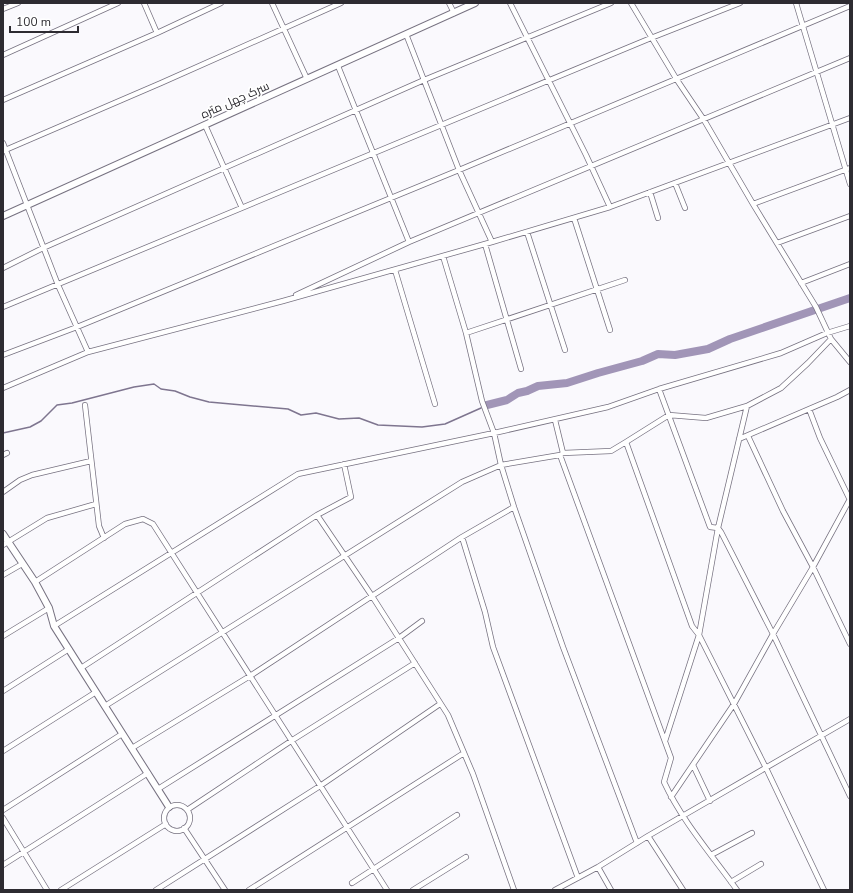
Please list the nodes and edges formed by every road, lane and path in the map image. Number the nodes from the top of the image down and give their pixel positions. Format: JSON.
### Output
{"nodes":[{"id":1,"x":18,"y":3,"type":"edge"},
{"id":2,"x":118,"y":3,"type":"edge"},
{"id":3,"x":144,"y":3,"type":"edge"},
{"id":4,"x":220,"y":3,"type":"edge"},
{"id":5,"x":272,"y":3,"type":"edge"},
{"id":6,"x":341,"y":3,"type":"edge"},
{"id":7,"x":449,"y":3,"type":"edge"},
{"id":8,"x":476,"y":3,"type":"edge"},
{"id":9,"x":510,"y":3,"type":"edge"},
{"id":10,"x":610,"y":3,"type":"edge"},
{"id":11,"x":631,"y":3,"type":"edge"},
{"id":12,"x":740,"y":3,"type":"edge"},
{"id":13,"x":796,"y":3,"type":"edge"},
{"id":14,"x":850,"y":6,"type":"edge"},
{"id":15,"x":3,"y":9,"type":"edge"},
{"id":16,"x":454,"y":13,"type":"junction"},
{"id":17,"x":802,"y":26,"type":"junction"},
{"id":18,"x":283,"y":29,"type":"junction"},
{"id":19,"x":157,"y":34,"type":"junction"},
{"id":20,"x":406,"y":34,"type":"junction"},
{"id":21,"x":527,"y":38,"type":"junction"},
{"id":22,"x":651,"y":38,"type":"junction"},
{"id":23,"x":3,"y":55,"type":"edge"},
{"id":24,"x":850,"y":58,"type":"edge"},
{"id":25,"x":338,"y":66,"type":"junction"},
{"id":26,"x":817,"y":72,"type":"junction"},
{"id":27,"x":307,"y":79,"type":"junction"},
{"id":28,"x":424,"y":80,"type":"junction"},
{"id":29,"x":549,"y":80,"type":"junction"},
{"id":30,"x":677,"y":80,"type":"junction"},
{"id":31,"x":3,"y":100,"type":"edge"},
{"id":32,"x":356,"y":109,"type":"junction"},
{"id":33,"x":850,"y":118,"type":"edge"},
{"id":34,"x":704,"y":120,"type":"junction"},
{"id":35,"x":570,"y":124,"type":"junction"},
{"id":36,"x":832,"y":124,"type":"junction"},
{"id":37,"x":441,"y":125,"type":"junction"},
{"id":38,"x":205,"y":126,"type":"junction"},
{"id":39,"x":3,"y":143,"type":"edge"},
{"id":40,"x":4,"y":150,"type":"edge"},
{"id":41,"x":374,"y":153,"type":"junction"},
{"id":42,"x":730,"y":163,"type":"junction"},
{"id":43,"x":591,"y":166,"type":"junction"},
{"id":44,"x":224,"y":168,"type":"junction"},
{"id":45,"x":848,"y":169,"type":"edge"},
{"id":46,"x":459,"y":170,"type":"junction"},
{"id":47,"x":675,"y":183,"type":"junction"},
{"id":48,"x":850,"y":184,"type":"edge"},
{"id":49,"x":650,"y":192,"type":"junction"},
{"id":50,"x":391,"y":197,"type":"junction"},
{"id":51,"x":753,"y":204,"type":"junction"},
{"id":52,"x":27,"y":206,"type":"junction"},
{"id":53,"x":610,"y":207,"type":"junction"},
{"id":54,"x":242,"y":208,"type":"junction"},
{"id":55,"x":685,"y":208,"type":"dead end"},
{"id":56,"x":479,"y":213,"type":"junction"},
{"id":57,"x":3,"y":216,"type":"edge"},
{"id":58,"x":850,"y":216,"type":"edge"},
{"id":59,"x":574,"y":218,"type":"junction"},
{"id":60,"x":658,"y":218,"type":"dead end"},
{"id":61,"x":527,"y":232,"type":"junction"},
{"id":62,"x":409,"y":242,"type":"junction"},
{"id":63,"x":492,"y":242,"type":"junction"},
{"id":64,"x":776,"y":243,"type":"junction"},
{"id":65,"x":485,"y":244,"type":"junction"},
{"id":66,"x":43,"y":248,"type":"junction"},
{"id":67,"x":443,"y":256,"type":"junction"},
{"id":68,"x":850,"y":264,"type":"edge"},
{"id":69,"x":3,"y":268,"type":"edge"},
{"id":70,"x":395,"y":270,"type":"junction"},
{"id":71,"x":625,"y":280,"type":"dead end"},
{"id":72,"x":801,"y":282,"type":"junction"},
{"id":73,"x":58,"y":285,"type":"junction"},
{"id":74,"x":596,"y":290,"type":"junction"},
{"id":75,"x":283,"y":302,"type":"junction"},
{"id":76,"x":550,"y":306,"type":"junction"},
{"id":77,"x":3,"y":307,"type":"edge"},
{"id":78,"x":507,"y":321,"type":"junction"},
{"id":79,"x":850,"y":326,"type":"edge"},
{"id":80,"x":77,"y":327,"type":"junction"},
{"id":81,"x":610,"y":330,"type":"dead end"},
{"id":82,"x":827,"y":332,"type":"junction"},
{"id":83,"x":466,"y":333,"type":"junction"},
{"id":84,"x":831,"y":339,"type":"junction"},
{"id":85,"x":565,"y":350,"type":"dead end"},
{"id":86,"x":88,"y":352,"type":"junction"},
{"id":87,"x":3,"y":355,"type":"edge"},
{"id":88,"x":849,"y":359,"type":"edge"},
{"id":89,"x":521,"y":369,"type":"dead end"},
{"id":90,"x":3,"y":388,"type":"edge"},
{"id":91,"x":659,"y":389,"type":"junction"},
{"id":92,"x":850,"y":390,"type":"edge"},
{"id":93,"x":436,"y":404,"type":"dead end"},
{"id":94,"x":85,"y":405,"type":"dead end"},
{"id":95,"x":747,"y":406,"type":"junction"},
{"id":96,"x":808,"y":409,"type":"junction"},
{"id":97,"x":669,"y":416,"type":"junction"},
{"id":98,"x":555,"y":420,"type":"junction"},
{"id":99,"x":494,"y":433,"type":"junction"},
{"id":100,"x":748,"y":436,"type":"junction"},
{"id":101,"x":739,"y":439,"type":"junction"},
{"id":102,"x":626,"y":442,"type":"junction"},
{"id":103,"x":561,"y":454,"type":"junction"},
{"id":104,"x":91,"y":461,"type":"junction"},
{"id":105,"x":344,"y":464,"type":"junction"},
{"id":106,"x":501,"y":465,"type":"junction"},
{"id":107,"x":3,"y":492,"type":"edge"},
{"id":108,"x":850,"y":500,"type":"edge"},
{"id":109,"x":96,"y":504,"type":"junction"},
{"id":110,"x":514,"y":507,"type":"junction"},
{"id":111,"x":317,"y":515,"type":"junction"},
{"id":112,"x":718,"y":528,"type":"junction"},
{"id":113,"x":3,"y":534,"type":"edge"},
{"id":114,"x":104,"y":538,"type":"junction"},
{"id":115,"x":462,"y":538,"type":"junction"},
{"id":116,"x":6,"y":544,"type":"edge"},
{"id":117,"x":170,"y":552,"type":"junction"},
{"id":118,"x":345,"y":556,"type":"junction"},
{"id":119,"x":22,"y":564,"type":"junction"},
{"id":120,"x":813,"y":567,"type":"junction"},
{"id":121,"x":3,"y":575,"type":"edge"},
{"id":122,"x":34,"y":582,"type":"junction"},
{"id":123,"x":196,"y":593,"type":"junction"},
{"id":124,"x":372,"y":596,"type":"junction"},
{"id":125,"x":49,"y":608,"type":"junction"},
{"id":126,"x":422,"y":621,"type":"dead end"},
{"id":127,"x":54,"y":626,"type":"junction"},
{"id":128,"x":222,"y":633,"type":"junction"},
{"id":129,"x":773,"y":634,"type":"junction"},
{"id":130,"x":699,"y":635,"type":"junction"},
{"id":131,"x":3,"y":636,"type":"edge"},
{"id":132,"x":399,"y":638,"type":"junction"},
{"id":133,"x":850,"y":644,"type":"edge"},
{"id":134,"x":69,"y":649,"type":"junction"},
{"id":135,"x":415,"y":663,"type":"junction"},
{"id":136,"x":80,"y":668,"type":"junction"},
{"id":137,"x":250,"y":676,"type":"junction"},
{"id":138,"x":3,"y":691,"type":"edge"},
{"id":139,"x":96,"y":692,"type":"junction"},
{"id":140,"x":440,"y":704,"type":"junction"},
{"id":141,"x":734,"y":704,"type":"junction"},
{"id":142,"x":105,"y":706,"type":"junction"},
{"id":143,"x":275,"y":716,"type":"junction"},
{"id":144,"x":850,"y":719,"type":"edge"},
{"id":145,"x":122,"y":734,"type":"junction"},
{"id":146,"x":822,"y":736,"type":"junction"},
{"id":147,"x":291,"y":741,"type":"junction"},
{"id":148,"x":665,"y":741,"type":"junction"},
{"id":149,"x":132,"y":748,"type":"junction"},
{"id":150,"x":3,"y":751,"type":"edge"},
{"id":151,"x":464,"y":752,"type":"junction"},
{"id":152,"x":693,"y":765,"type":"junction"},
{"id":153,"x":766,"y":768,"type":"junction"},
{"id":154,"x":148,"y":773,"type":"junction"},
{"id":155,"x":320,"y":786,"type":"junction"},
{"id":156,"x":158,"y":789,"type":"junction"},
{"id":157,"x":850,"y":796,"type":"edge"},
{"id":158,"x":671,"y":798,"type":"junction"},
{"id":159,"x":710,"y":801,"type":"junction"},
{"id":160,"x":169,"y":807,"type":"junction"},
{"id":161,"x":3,"y":810,"type":"edge"},
{"id":162,"x":187,"y":810,"type":"junction"},
{"id":163,"x":457,"y":814,"type":"dead end"},
{"id":164,"x":684,"y":817,"type":"junction"},
{"id":165,"x":3,"y":818,"type":"edge"},
{"id":166,"x":166,"y":824,"type":"junction"},
{"id":167,"x":346,"y":827,"type":"junction"},
{"id":168,"x":184,"y":828,"type":"junction"},
{"id":169,"x":752,"y":833,"type":"dead end"},
{"id":170,"x":648,"y":836,"type":"junction"},
{"id":171,"x":637,"y":843,"type":"junction"},
{"id":172,"x":24,"y":851,"type":"junction"},
{"id":173,"x":711,"y":854,"type":"junction"},
{"id":174,"x":466,"y":857,"type":"dead end"},
{"id":175,"x":204,"y":858,"type":"junction"},
{"id":176,"x":761,"y":864,"type":"dead end"},
{"id":177,"x":3,"y":865,"type":"edge"},
{"id":178,"x":598,"y":867,"type":"junction"},
{"id":179,"x":373,"y":870,"type":"junction"},
{"id":180,"x":578,"y":878,"type":"junction"},
{"id":181,"x":732,"y":882,"type":"junction"},
{"id":182,"x":352,"y":883,"type":"dead end"},
{"id":183,"x":47,"y":890,"type":"edge"},
{"id":184,"x":60,"y":890,"type":"edge"},
{"id":185,"x":156,"y":890,"type":"edge"},
{"id":186,"x":225,"y":890,"type":"edge"},
{"id":187,"x":249,"y":890,"type":"edge"},
{"id":188,"x":387,"y":890,"type":"edge"},
{"id":189,"x":414,"y":890,"type":"edge"},
{"id":190,"x":514,"y":890,"type":"edge"},
{"id":191,"x":555,"y":890,"type":"edge"},
{"id":192,"x":611,"y":890,"type":"edge"},
{"id":193,"x":683,"y":890,"type":"edge"},
{"id":194,"x":737,"y":890,"type":"edge"},
{"id":195,"x":824,"y":890,"type":"edge"}],
"edges":[{"from":1,"to":15,"type":"street"},
{"from":2,"to":23,"type":"street"},
{"from":3,"to":19,"type":"street"},
{"from":4,"to":19,"type":"street"},
{"from":5,"to":18,"type":"street"},
{"from":6,"to":18,"type":"street"},
{"from":7,"to":16,"type":"street"},
{"from":8,"to":16,"type":"street","name":"سرک چهل متره"},
{"from":9,"to":21,"type":"street"},
{"from":10,"to":21,"type":"street"},
{"from":11,"to":22,"type":"street"},
{"from":12,"to":22,"type":"street"},
{"from":13,"to":17,"type":"street"},
{"from":14,"to":17,"type":"street"},
{"from":16,"to":20,"type":"street","name":"سرک چهل متره"},
{"from":17,"to":26,"type":"street"},
{"from":17,"to":30,"type":"street"},
{"from":18,"to":27,"type":"street"},
{"from":18,"to":40,"type":"street"},
{"from":19,"to":31,"type":"street"},
{"from":20,"to":25,"type":"street","name":"سرک چهل متره"},
{"from":20,"to":28,"type":"street"},
{"from":21,"to":28,"type":"street"},
{"from":21,"to":29,"type":"street"},
{"from":22,"to":29,"type":"street"},
{"from":22,"to":30,"type":"street"},
{"from":24,"to":26,"type":"street"},
{"from":25,"to":27,"type":"street","name":"سرک چهل متره"},
{"from":25,"to":32,"type":"street"},
{"from":26,"to":34,"type":"street"},
{"from":26,"to":36,"type":"street"},
{"from":27,"to":38,"type":"street","name":"سرک چهل متره"},
{"from":28,"to":32,"type":"street"},
{"from":28,"to":37,"type":"street"},
{"from":29,"to":35,"type":"street"},
{"from":29,"to":37,"type":"street"},
{"from":30,"to":34,"type":"street"},
{"from":30,"to":35,"type":"street"},
{"from":32,"to":41,"type":"street"},
{"from":32,"to":44,"type":"street"},
{"from":33,"to":36,"type":"street"},
{"from":34,"to":42,"type":"street"},
{"from":34,"to":43,"type":"street"},
{"from":35,"to":43,"type":"street"},
{"from":35,"to":46,"type":"street"},
{"from":36,"to":42,"type":"street"},
{"from":36,"to":45,"type":"street"},
{"from":37,"to":41,"type":"street"},
{"from":37,"to":46,"type":"street"},
{"from":38,"to":44,"type":"street"},
{"from":38,"to":52,"type":"street","name":"سرک چهل متره"},
{"from":39,"to":40,"type":"street"},
{"from":40,"to":52,"type":"street"},
{"from":41,"to":50,"type":"street"},
{"from":41,"to":54,"type":"street"},
{"from":42,"to":47,"type":"street"},
{"from":42,"to":51,"type":"street"},
{"from":43,"to":53,"type":"street"},
{"from":43,"to":56,"type":"street"},
{"from":44,"to":54,"type":"street"},
{"from":44,"to":66,"type":"street"},
{"from":45,"to":48,"type":"street"},
{"from":45,"to":51,"type":"street"},
{"from":46,"to":50,"type":"street"},
{"from":46,"to":56,"type":"street"},
{"from":47,"to":49,"type":"street"},
{"from":47,"to":55,"type":"street"},
{"from":49,"to":53,"type":"street"},
{"from":49,"to":60,"type":"street"},
{"from":50,"to":62,"type":"street"},
{"from":50,"to":80,"type":"street"},
{"from":51,"to":64,"type":"street"},
{"from":52,"to":57,"type":"street","name":"سرک چهل متره"},
{"from":52,"to":66,"type":"street"},
{"from":53,"to":59,"type":"street"},
{"from":54,"to":73,"type":"street"},
{"from":56,"to":62,"type":"street"},
{"from":56,"to":63,"type":"street"},
{"from":58,"to":64,"type":"street"},
{"from":59,"to":61,"type":"street"},
{"from":59,"to":74,"type":"street"},
{"from":61,"to":63,"type":"street"},
{"from":61,"to":76,"type":"street"},
{"from":62,"to":75,"type":"street"},
{"from":63,"to":65,"type":"street"},
{"from":64,"to":72,"type":"street"},
{"from":65,"to":67,"type":"street"},
{"from":65,"to":78,"type":"street"},
{"from":66,"to":69,"type":"street"},
{"from":66,"to":73,"type":"street"},
{"from":67,"to":70,"type":"street"},
{"from":67,"to":83,"type":"street"},
{"from":68,"to":72,"type":"street"},
{"from":70,"to":75,"type":"street"},
{"from":70,"to":93,"type":"street"},
{"from":71,"to":74,"type":"street"},
{"from":72,"to":82,"type":"street"},
{"from":73,"to":77,"type":"street"},
{"from":73,"to":80,"type":"street"},
{"from":74,"to":76,"type":"street"},
{"from":74,"to":81,"type":"street"},
{"from":75,"to":86,"type":"street"},
{"from":76,"to":78,"type":"street"},
{"from":76,"to":85,"type":"street"},
{"from":78,"to":83,"type":"street"},
{"from":78,"to":89,"type":"street"},
{"from":79,"to":82,"type":"street"},
{"from":80,"to":86,"type":"street"},
{"from":80,"to":87,"type":"street"},
{"from":82,"to":84,"type":"street"},
{"from":82,"to":91,"type":"street"},
{"from":83,"to":99,"type":"street"},
{"from":84,"to":88,"type":"street"},
{"from":84,"to":95,"type":"street"},
{"from":86,"to":90,"type":"street"},
{"from":91,"to":97,"type":"street"},
{"from":91,"to":98,"type":"street"},
{"from":92,"to":96,"type":"street"},
{"from":94,"to":104,"type":"street"},
{"from":95,"to":97,"type":"street"},
{"from":95,"to":101,"type":"street"},
{"from":96,"to":100,"type":"street"},
{"from":96,"to":108,"type":"street"},
{"from":97,"to":102,"type":"street"},
{"from":97,"to":112,"type":"street"},
{"from":98,"to":99,"type":"street"},
{"from":98,"to":103,"type":"street"},
{"from":99,"to":105,"type":"street"},
{"from":99,"to":106,"type":"street"},
{"from":100,"to":101,"type":"street"},
{"from":100,"to":120,"type":"street"},
{"from":101,"to":112,"type":"street"},
{"from":102,"to":103,"type":"street"},
{"from":102,"to":130,"type":"street"},
{"from":103,"to":106,"type":"street"},
{"from":103,"to":148,"type":"street"},
{"from":104,"to":107,"type":"street"},
{"from":104,"to":109,"type":"street"},
{"from":105,"to":111,"type":"street"},
{"from":105,"to":117,"type":"street"},
{"from":106,"to":110,"type":"street"},
{"from":106,"to":118,"type":"street"},
{"from":108,"to":120,"type":"street"},
{"from":109,"to":114,"type":"street"},
{"from":109,"to":116,"type":"street"},
{"from":110,"to":115,"type":"street"},
{"from":110,"to":171,"type":"street"},
{"from":111,"to":118,"type":"street"},
{"from":111,"to":123,"type":"street"},
{"from":112,"to":129,"type":"street"},
{"from":112,"to":130,"type":"street"},
{"from":113,"to":116,"type":"street"},
{"from":114,"to":117,"type":"street"},
{"from":114,"to":122,"type":"street"},
{"from":115,"to":124,"type":"street"},
{"from":115,"to":180,"type":"street"},
{"from":116,"to":119,"type":"street"},
{"from":117,"to":123,"type":"street"},
{"from":117,"to":127,"type":"street"},
{"from":118,"to":124,"type":"street"},
{"from":118,"to":128,"type":"street"},
{"from":119,"to":121,"type":"street"},
{"from":119,"to":122,"type":"street"},
{"from":120,"to":129,"type":"street"},
{"from":120,"to":133,"type":"street"},
{"from":122,"to":125,"type":"street"},
{"from":123,"to":128,"type":"street"},
{"from":123,"to":136,"type":"street"},
{"from":124,"to":132,"type":"street"},
{"from":124,"to":137,"type":"street"},
{"from":125,"to":127,"type":"street"},
{"from":125,"to":131,"type":"street"},
{"from":126,"to":132,"type":"street"},
{"from":127,"to":134,"type":"street"},
{"from":128,"to":137,"type":"street"},
{"from":128,"to":142,"type":"street"},
{"from":129,"to":141,"type":"street"},
{"from":129,"to":146,"type":"street"},
{"from":130,"to":141,"type":"street"},
{"from":130,"to":148,"type":"street"},
{"from":132,"to":135,"type":"street"},
{"from":132,"to":143,"type":"street"},
{"from":134,"to":136,"type":"street"},
{"from":134,"to":138,"type":"street"},
{"from":135,"to":140,"type":"street"},
{"from":135,"to":147,"type":"street"},
{"from":136,"to":139,"type":"street"},
{"from":137,"to":143,"type":"street"},
{"from":137,"to":149,"type":"street"},
{"from":139,"to":142,"type":"street"},
{"from":139,"to":150,"type":"street"},
{"from":140,"to":151,"type":"street"},
{"from":140,"to":155,"type":"street"},
{"from":141,"to":152,"type":"street"},
{"from":141,"to":153,"type":"street"},
{"from":142,"to":145,"type":"street"},
{"from":143,"to":147,"type":"street"},
{"from":143,"to":156,"type":"street"},
{"from":144,"to":146,"type":"street"},
{"from":145,"to":149,"type":"street"},
{"from":145,"to":161,"type":"street"},
{"from":146,"to":153,"type":"street"},
{"from":146,"to":157,"type":"street"},
{"from":147,"to":155,"type":"street"},
{"from":147,"to":162,"type":"street"},
{"from":148,"to":158,"type":"street"},
{"from":149,"to":154,"type":"street"},
{"from":151,"to":167,"type":"street"},
{"from":151,"to":190,"type":"street"},
{"from":152,"to":158,"type":"street"},
{"from":152,"to":159,"type":"street"},
{"from":153,"to":159,"type":"street"},
{"from":153,"to":195,"type":"street"},
{"from":154,"to":156,"type":"street"},
{"from":154,"to":172,"type":"street"},
{"from":155,"to":167,"type":"street"},
{"from":155,"to":175,"type":"street"},
{"from":156,"to":160,"type":"street"},
{"from":158,"to":164,"type":"street"},
{"from":159,"to":164,"type":"street"},
{"from":160,"to":162,"type":"street"},
{"from":160,"to":166,"type":"street"},
{"from":162,"to":168,"type":"street"},
{"from":163,"to":179,"type":"street"},
{"from":164,"to":170,"type":"street"},
{"from":164,"to":173,"type":"street"},
{"from":165,"to":172,"type":"street"},
{"from":166,"to":168,"type":"street"},
{"from":166,"to":184,"type":"street"},
{"from":167,"to":179,"type":"street"},
{"from":167,"to":187,"type":"street"},
{"from":168,"to":175,"type":"street"},
{"from":169,"to":173,"type":"street"},
{"from":170,"to":171,"type":"street"},
{"from":170,"to":193,"type":"street"},
{"from":171,"to":178,"type":"street"},
{"from":172,"to":177,"type":"street"},
{"from":172,"to":183,"type":"street"},
{"from":173,"to":181,"type":"street"},
{"from":174,"to":189,"type":"street"},
{"from":175,"to":185,"type":"street"},
{"from":175,"to":186,"type":"street"},
{"from":176,"to":181,"type":"street"},
{"from":178,"to":180,"type":"street"},
{"from":178,"to":192,"type":"street"},
{"from":179,"to":182,"type":"street"},
{"from":179,"to":188,"type":"street"},
{"from":180,"to":191,"type":"street"},
{"from":181,"to":194,"type":"street"}]}
